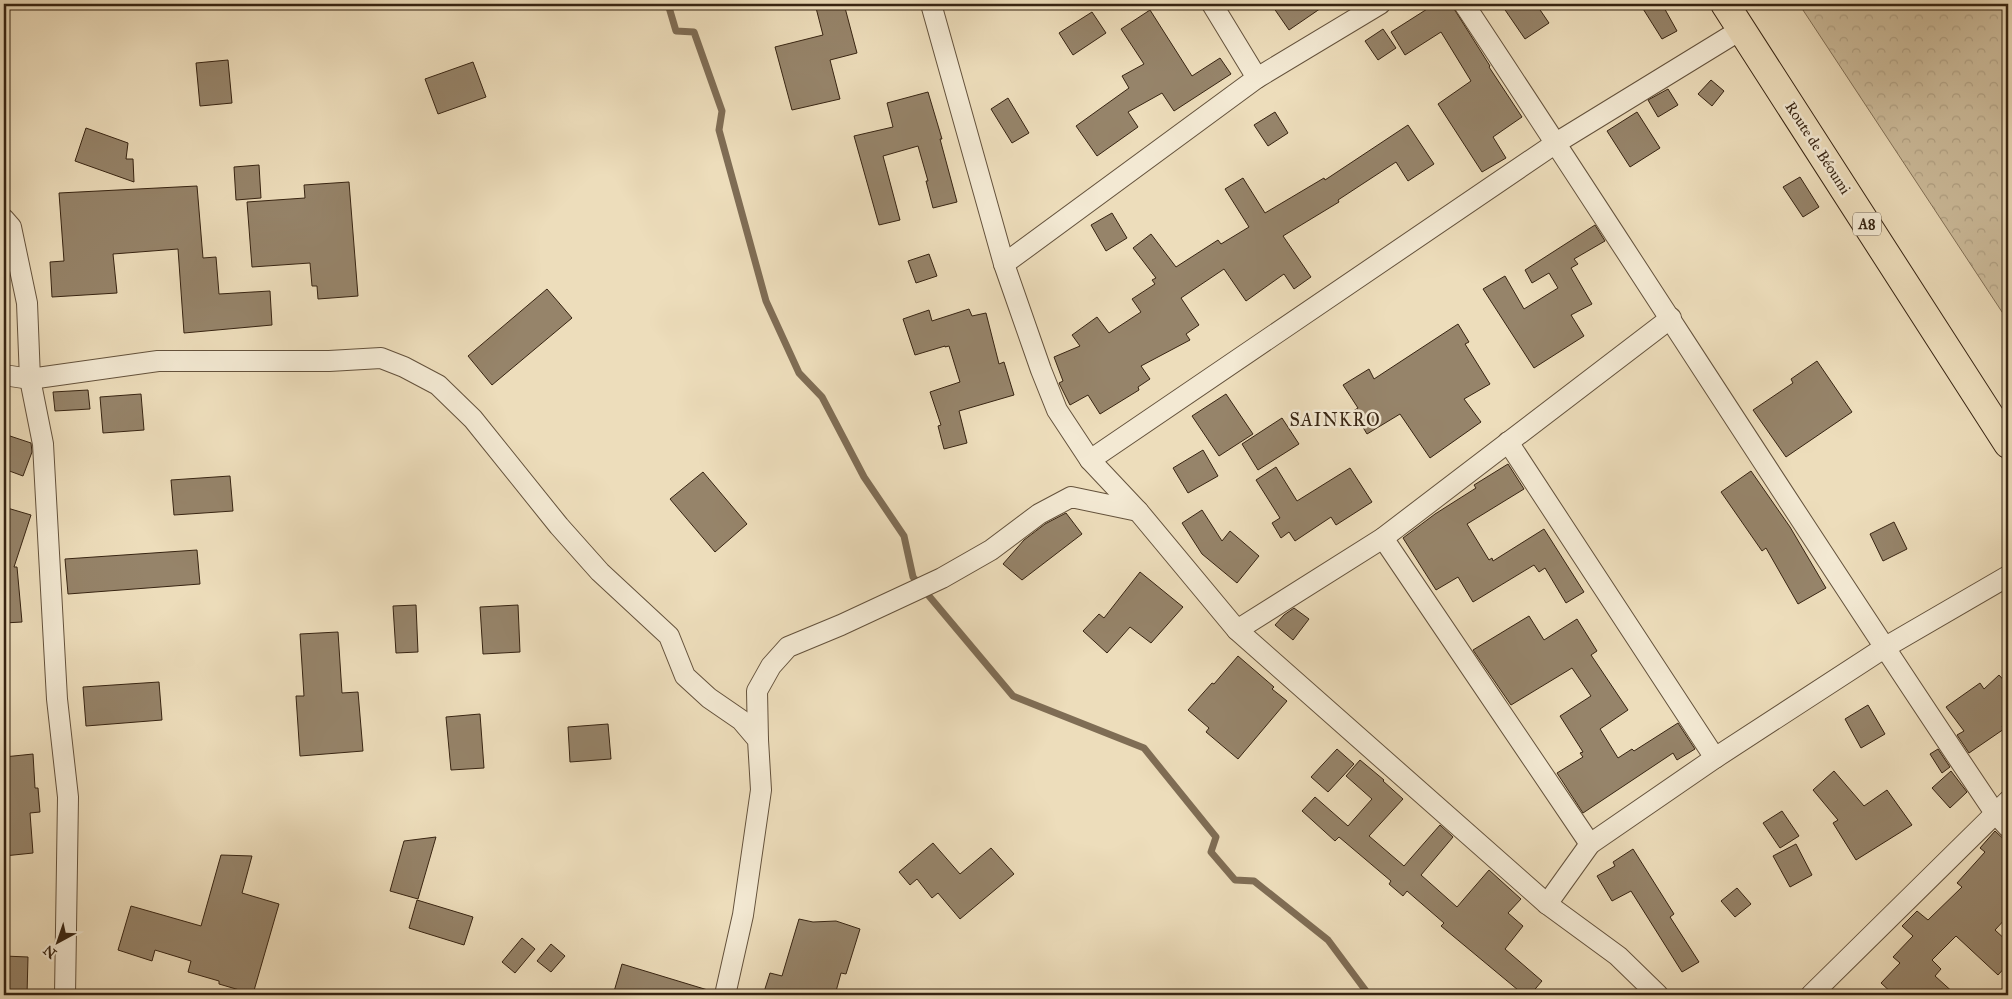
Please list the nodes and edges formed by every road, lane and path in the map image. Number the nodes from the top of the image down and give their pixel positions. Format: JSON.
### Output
{"nodes":[{"id":1,"x":931,"y":4,"type":"edge"},
{"id":2,"x":1212,"y":4,"type":"edge"},
{"id":3,"x":1380,"y":4,"type":"edge"},
{"id":4,"x":1464,"y":4,"type":"edge"},
{"id":5,"x":1725,"y":4,"type":"edge"},
{"id":6,"x":1742,"y":29,"type":"junction"},
{"id":7,"x":1257,"y":78,"type":"junction"},
{"id":8,"x":1556,"y":143,"type":"junction"},
{"id":9,"x":4,"y":219,"type":"edge"},
{"id":10,"x":1004,"y":264,"type":"junction"},
{"id":11,"x":1670,"y":318,"type":"junction"},
{"id":12,"x":4,"y":375,"type":"edge"},
{"id":13,"x":30,"y":379,"type":"junction"},
{"id":14,"x":1508,"y":442,"type":"junction"},
{"id":15,"x":2008,"y":444,"type":"edge"},
{"id":16,"x":1090,"y":460,"type":"junction"},
{"id":17,"x":1138,"y":511,"type":"junction"},
{"id":18,"x":1383,"y":538,"type":"junction"},
{"id":19,"x":2008,"y":576,"type":"edge"},
{"id":20,"x":1237,"y":630,"type":"junction"},
{"id":21,"x":1884,"y":648,"type":"junction"},
{"id":22,"x":758,"y":740,"type":"junction"},
{"id":23,"x":1715,"y":758,"type":"junction"},
{"id":24,"x":2004,"y":814,"type":"edge"},
{"id":25,"x":1590,"y":844,"type":"junction"},
{"id":26,"x":1547,"y":904,"type":"junction"},
{"id":27,"x":66,"y":995,"type":"edge"},
{"id":28,"x":725,"y":995,"type":"edge"},
{"id":29,"x":1658,"y":995,"type":"edge"},
{"id":30,"x":1811,"y":995,"type":"edge"}],
"edges":[{"from":1,"to":10,"type":"street"},
{"from":2,"to":7,"type":"street"},
{"from":3,"to":7,"type":"street"},
{"from":4,"to":8,"type":"street"},
{"from":5,"to":6,"type":"main road","name":"Route de Béoumi","number":"A8"},
{"from":6,"to":8,"type":"street"},
{"from":6,"to":15,"type":"main road","name":"Route de Béoumi","number":"A8"},
{"from":7,"to":10,"type":"street"},
{"from":8,"to":11,"type":"street"},
{"from":8,"to":16,"type":"street"},
{"from":9,"to":13,"type":"street"},
{"from":10,"to":16,"type":"street"},
{"from":11,"to":14,"type":"street"},
{"from":11,"to":21,"type":"street"},
{"from":12,"to":13,"type":"street"},
{"from":13,"to":22,"type":"street"},
{"from":13,"to":27,"type":"street"},
{"from":14,"to":18,"type":"street"},
{"from":14,"to":23,"type":"street"},
{"from":16,"to":17,"type":"street"},
{"from":17,"to":20,"type":"street"},
{"from":17,"to":22,"type":"street"},
{"from":18,"to":20,"type":"street"},
{"from":18,"to":25,"type":"street"},
{"from":19,"to":21,"type":"street"},
{"from":20,"to":26,"type":"street"},
{"from":21,"to":23,"type":"street"},
{"from":21,"to":24,"type":"street"},
{"from":22,"to":28,"type":"street"},
{"from":23,"to":25,"type":"street"},
{"from":24,"to":30,"type":"street"},
{"from":25,"to":26,"type":"street"},
{"from":26,"to":29,"type":"street"}]}
